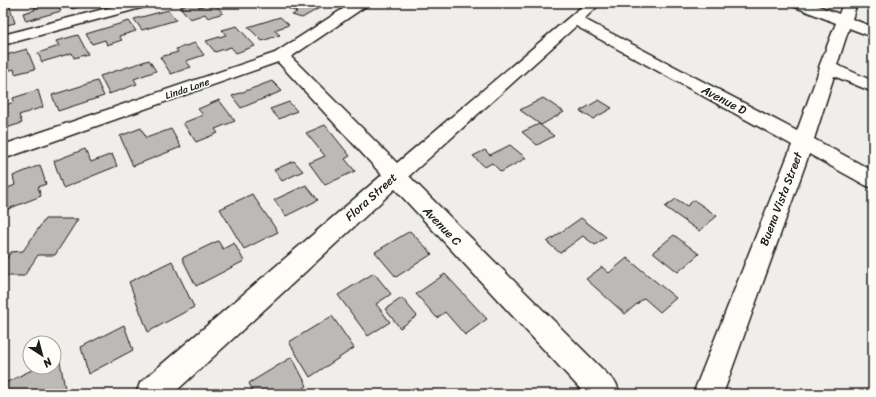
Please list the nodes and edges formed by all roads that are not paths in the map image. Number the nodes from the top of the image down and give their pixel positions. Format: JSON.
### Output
{"nodes":[{"id":1,"x":143,"y":3,"type":"edge"},
{"id":2,"x":361,"y":3,"type":"edge"},
{"id":3,"x":594,"y":3,"type":"edge"},
{"id":4,"x":798,"y":3,"type":"edge"},
{"id":5,"x":846,"y":12,"type":"edge"},
{"id":6,"x":575,"y":20,"type":"junction"},
{"id":7,"x":873,"y":32,"type":"edge"},
{"id":8,"x":3,"y":40,"type":"edge"},
{"id":9,"x":281,"y":56,"type":"junction"},
{"id":10,"x":827,"y":67,"type":"junction"},
{"id":11,"x":873,"y":87,"type":"edge"},
{"id":12,"x":803,"y":142,"type":"junction"},
{"id":13,"x":3,"y":152,"type":"edge"},
{"id":14,"x":395,"y":176,"type":"junction"},
{"id":15,"x":873,"y":180,"type":"edge"},
{"id":16,"x":151,"y":394,"type":"edge"},
{"id":17,"x":605,"y":394,"type":"edge"},
{"id":18,"x":708,"y":394,"type":"edge"}],
"edges":[{"from":1,"to":8,"type":"street"},
{"from":2,"to":9,"type":"street","name":"Linda Lane"},
{"from":3,"to":6,"type":"street","name":"Flora Street"},
{"from":4,"to":5,"type":"street"},
{"from":5,"to":7,"type":"street"},
{"from":5,"to":10,"type":"street","name":"Buena Vista Street"},
{"from":6,"to":12,"type":"street","name":"Avenue D"},
{"from":6,"to":14,"type":"street","name":"Flora Street"},
{"from":9,"to":13,"type":"street","name":"Linda Lane"},
{"from":9,"to":14,"type":"street","name":"Avenue C"},
{"from":10,"to":11,"type":"street"},
{"from":10,"to":12,"type":"street","name":"Buena Vista Street"},
{"from":12,"to":15,"type":"street","name":"Avenue D"},
{"from":12,"to":18,"type":"street","name":"Buena Vista Street"},
{"from":14,"to":16,"type":"street","name":"Flora Street"},
{"from":14,"to":17,"type":"street","name":"Avenue C"}]}
